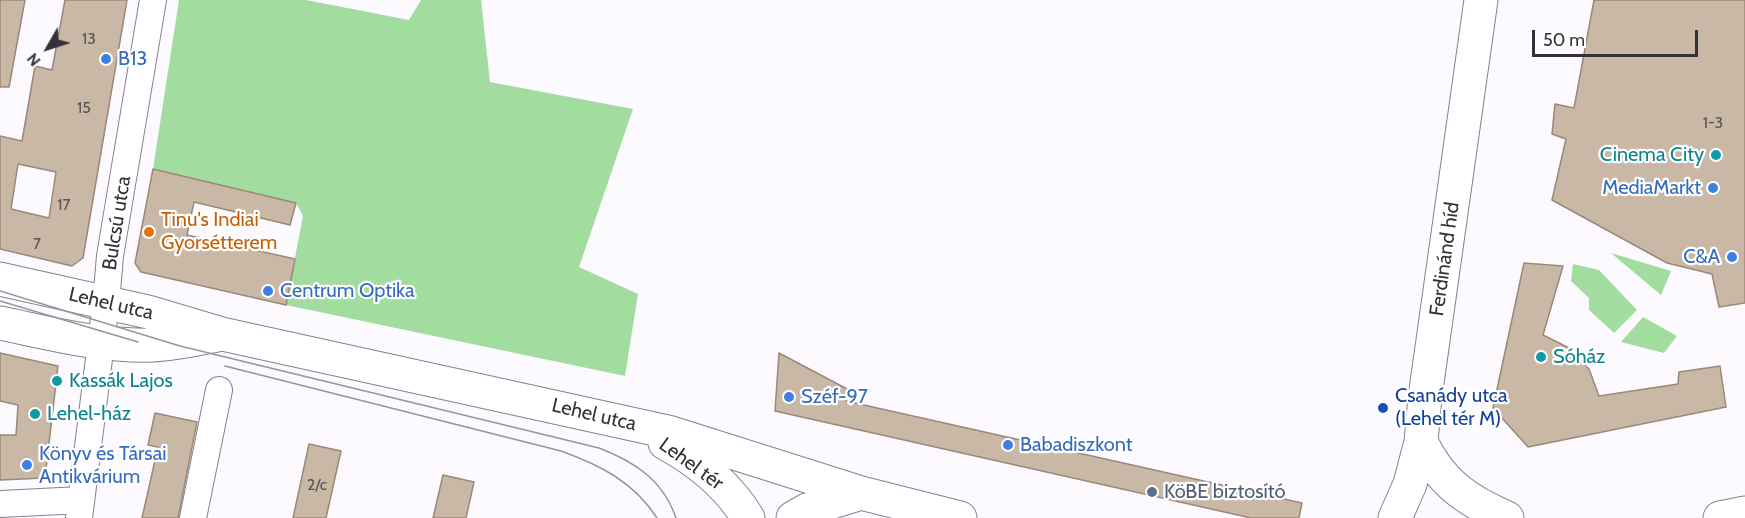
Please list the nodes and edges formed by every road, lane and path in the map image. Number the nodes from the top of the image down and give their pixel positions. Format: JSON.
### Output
{"nodes":[{"id":1,"x":153,"y":0,"type":"edge"},
{"id":2,"x":1479,"y":14,"type":"edge"},
{"id":3,"x":0,"y":279,"type":"edge"},
{"id":4,"x":106,"y":303,"type":"junction"},
{"id":5,"x":0,"y":323,"type":"edge"},
{"id":6,"x":222,"y":334,"type":"junction"},
{"id":7,"x":101,"y":342,"type":"junction"},
{"id":8,"x":219,"y":390,"type":"dead end"},
{"id":9,"x":624,"y":421,"type":"junction"},
{"id":10,"x":1421,"y":442,"type":"junction"},
{"id":11,"x":861,"y":493,"type":"junction"},
{"id":12,"x":0,"y":504,"type":"edge"},
{"id":13,"x":80,"y":509,"type":"edge"},
{"id":14,"x":1745,"y":513,"type":"edge"},
{"id":15,"x":1395,"y":517,"type":"edge"},
{"id":16,"x":193,"y":518,"type":"edge"},
{"id":17,"x":748,"y":518,"type":"edge"},
{"id":18,"x":793,"y":518,"type":"edge"},
{"id":19,"x":960,"y":518,"type":"edge"},
{"id":20,"x":1507,"y":518,"type":"edge"},
{"id":21,"x":1720,"y":518,"type":"edge"}],
"edges":[{"from":1,"to":4,"type":"street","name":"Bulcsú utca"},
{"from":2,"to":10,"type":"main road","name":"Ferdinánd híd"},
{"from":3,"to":4,"type":"main road","name":"Lehel utca"},
{"from":4,"to":6,"type":"main road","name":"Lehel utca"},
{"from":4,"to":7,"type":"street","name":"Bulcsú utca"},
{"from":5,"to":7,"type":"main road","name":"Lehel utca"},
{"from":6,"to":7,"type":"main road","name":"Lehel utca"},
{"from":6,"to":9,"type":"main road","name":"Lehel utca"},
{"from":7,"to":13,"type":"street","name":"Bulcsú utca"},
{"from":8,"to":16,"type":"street"},
{"from":9,"to":11,"type":"main road","name":"Lehel utca"},
{"from":9,"to":17,"type":"main road","name":"Lehel tér"},
{"from":10,"to":15,"type":"main road","name":"Ferdinánd híd"},
{"from":10,"to":20,"type":"main road"},
{"from":11,"to":18,"type":"main road"},
{"from":11,"to":19,"type":"main road","name":"Lehel utca"},
{"from":12,"to":13,"type":"street"},
{"from":14,"to":21,"type":"main road"}]}
